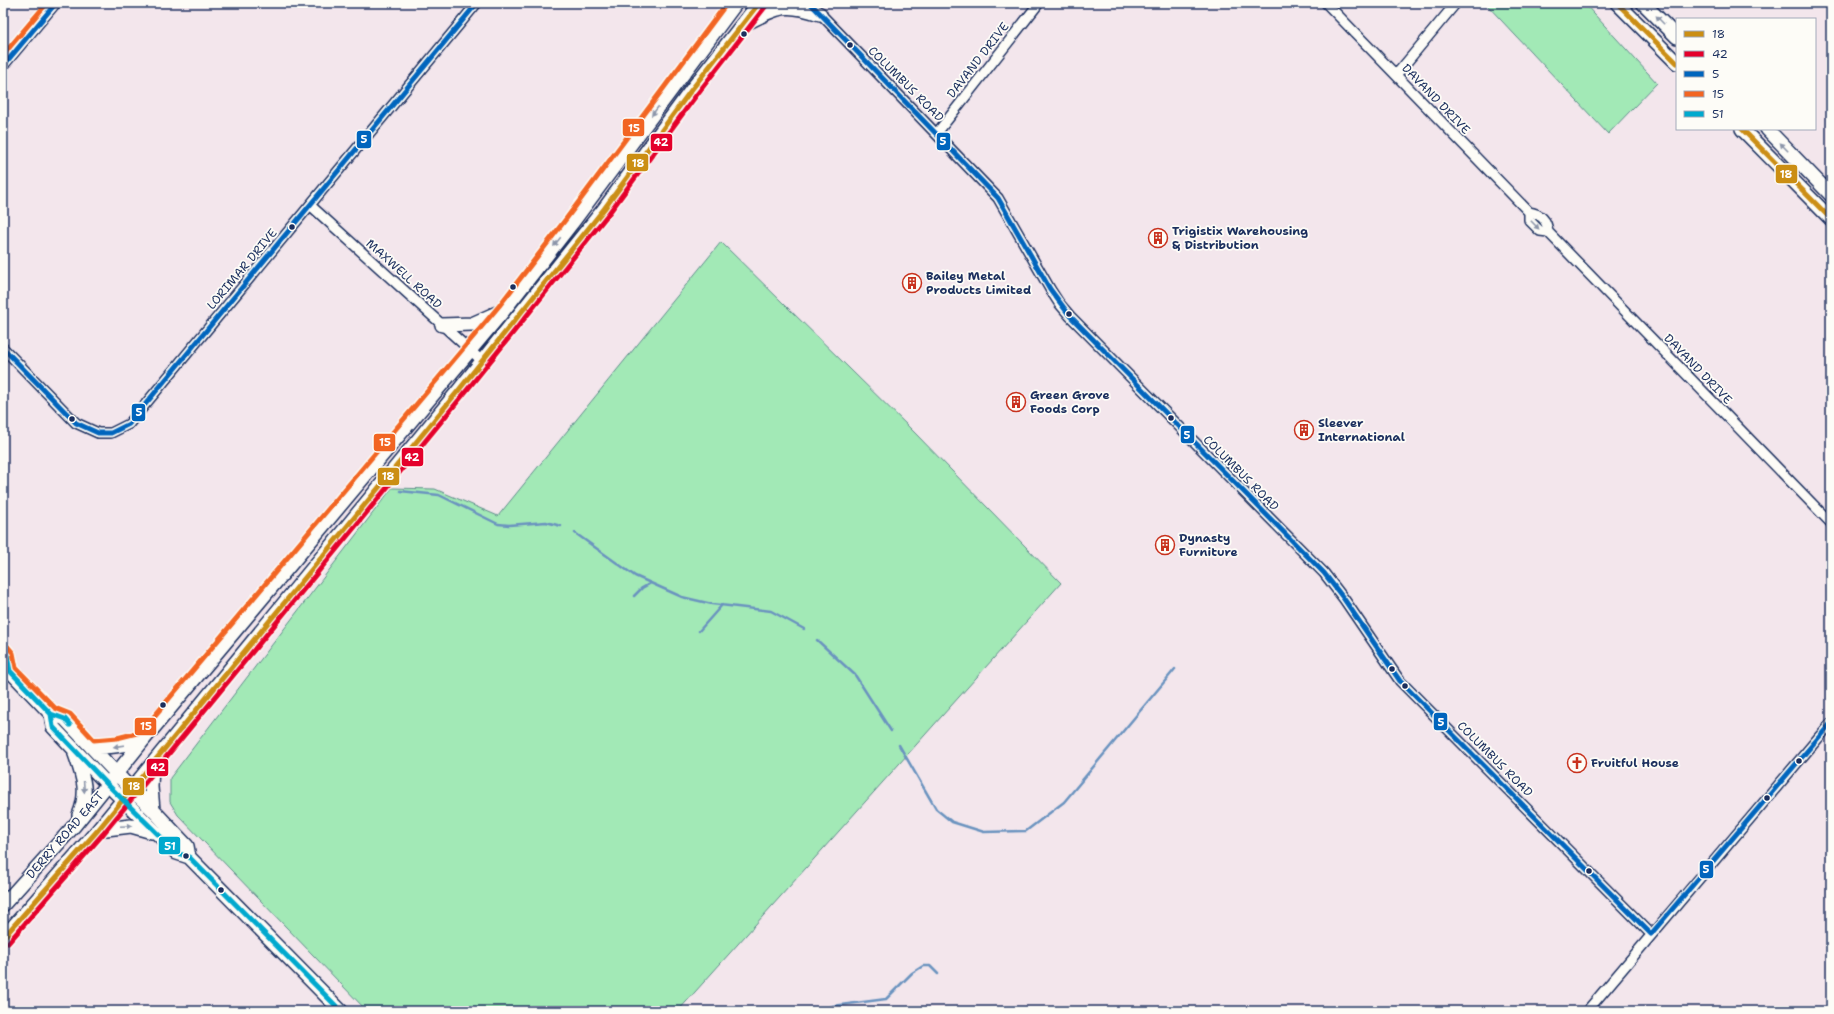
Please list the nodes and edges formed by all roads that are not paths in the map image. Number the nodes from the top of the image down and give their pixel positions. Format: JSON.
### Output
{"nodes":[{"id":1,"x":56,"y":3,"type":"edge"},
{"id":2,"x":477,"y":3,"type":"edge"},
{"id":3,"x":736,"y":3,"type":"edge"},
{"id":4,"x":759,"y":3,"type":"edge"},
{"id":5,"x":810,"y":3,"type":"edge"},
{"id":6,"x":1039,"y":3,"type":"edge"},
{"id":7,"x":1326,"y":3,"type":"edge"},
{"id":8,"x":1456,"y":3,"type":"edge"},
{"id":9,"x":1617,"y":3,"type":"edge"},
{"id":10,"x":1644,"y":3,"type":"edge"},
{"id":11,"x":820,"y":14,"type":"junction"},
{"id":12,"x":740,"y":27,"type":"junction"},
{"id":13,"x":1676,"y":36,"type":"edge"},
{"id":14,"x":1676,"y":62,"type":"edge"},
{"id":15,"x":3,"y":66,"type":"edge"},
{"id":16,"x":1396,"y":75,"type":"junction"},
{"id":17,"x":1743,"y":130,"type":"edge"},
{"id":18,"x":1768,"y":130,"type":"edge"},
{"id":19,"x":937,"y":132,"type":"junction"},
{"id":20,"x":1831,"y":195,"type":"edge"},
{"id":21,"x":310,"y":205,"type":"junction"},
{"id":22,"x":1831,"y":219,"type":"edge"},
{"id":23,"x":504,"y":310,"type":"junction"},
{"id":24,"x":442,"y":325,"type":"junction"},
{"id":25,"x":3,"y":348,"type":"edge"},
{"id":26,"x":469,"y":349,"type":"junction"},
{"id":27,"x":482,"y":361,"type":"junction"},
{"id":28,"x":1831,"y":523,"type":"edge"},
{"id":29,"x":3,"y":652,"type":"edge"},
{"id":30,"x":6,"y":670,"type":"edge"},
{"id":31,"x":51,"y":714,"type":"junction"},
{"id":32,"x":1831,"y":724,"type":"edge"},
{"id":33,"x":145,"y":738,"type":"junction"},
{"id":34,"x":91,"y":747,"type":"junction"},
{"id":35,"x":74,"y":750,"type":"junction"},
{"id":36,"x":152,"y":764,"type":"junction"},
{"id":37,"x":116,"y":775,"type":"junction"},
{"id":38,"x":108,"y":785,"type":"junction"},
{"id":39,"x":131,"y":790,"type":"junction"},
{"id":40,"x":122,"y":800,"type":"junction"},
{"id":41,"x":153,"y":810,"type":"junction"},
{"id":42,"x":74,"y":826,"type":"junction"},
{"id":43,"x":98,"y":830,"type":"junction"},
{"id":44,"x":154,"y":832,"type":"junction"},
{"id":45,"x":189,"y":857,"type":"junction"},
{"id":46,"x":6,"y":902,"type":"edge"},
{"id":47,"x":1651,"y":934,"type":"junction"},
{"id":48,"x":3,"y":938,"type":"edge"},
{"id":49,"x":341,"y":1011,"type":"edge"},
{"id":50,"x":1587,"y":1011,"type":"edge"}],
"edges":[{"from":1,"to":15,"type":"street"},
{"from":2,"to":21,"type":"street","name":"LORIMAR DRIVE"},
{"from":3,"to":23,"type":"main road","name":"DERRY ROAD EAST","one_way":true},
{"from":4,"to":12,"type":"main road","name":"DERRY ROAD EAST"},
{"from":5,"to":11,"type":"street","name":"COLUMBUS ROAD"},
{"from":6,"to":19,"type":"street","name":"DAVAND DRIVE"},
{"from":7,"to":16,"type":"street","name":"DAVAND DRIVE"},
{"from":8,"to":16,"type":"street"},
{"from":9,"to":14,"type":"main road"},
{"from":13,"to":10,"type":"main road","one_way":true},
{"from":11,"to":12,"type":"main road"},
{"from":11,"to":19,"type":"street","name":"COLUMBUS ROAD"},
{"from":12,"to":27,"type":"main road","name":"DERRY ROAD EAST"},
{"from":16,"to":28,"type":"street","name":"DAVAND DRIVE"},
{"from":17,"to":22,"type":"main road"},
{"from":20,"to":18,"type":"main road","one_way":true},
{"from":19,"to":47,"type":"street","name":"COLUMBUS ROAD"},
{"from":21,"to":24,"type":"street","name":"MAXWELL ROAD"},
{"from":21,"to":25,"type":"street","name":"LORIMAR DRIVE"},
{"from":23,"to":24,"type":"main road"},
{"from":23,"to":26,"type":"main road","name":"DERRY ROAD EAST"},
{"from":24,"to":26,"type":"street","name":"MAXWELL ROAD"},
{"from":26,"to":27,"type":"street","name":"MAXWELL ROAD"},
{"from":26,"to":33,"type":"main road","name":"DERRY ROAD EAST"},
{"from":27,"to":36,"type":"main road","name":"DERRY ROAD EAST"},
{"from":29,"to":30,"type":"main road"},
{"from":30,"to":31,"type":"main road"},
{"from":31,"to":34,"type":"main road"},
{"from":31,"to":35,"type":"main road"},
{"from":32,"to":47,"type":"street"},
{"from":33,"to":34,"type":"main road","one_way":true},
{"from":33,"to":37,"type":"main road","name":"DERRY ROAD EAST"},
{"from":34,"to":37,"type":"main road"},
{"from":35,"to":38,"type":"main road"},
{"from":35,"to":42,"type":"main road","one_way":true},
{"from":36,"to":39,"type":"main road","name":"DERRY ROAD EAST"},
{"from":36,"to":41,"type":"main road"},
{"from":37,"to":38,"type":"main road","name":"DERRY ROAD EAST"},
{"from":37,"to":39,"type":"main road"},
{"from":38,"to":40,"type":"main road"},
{"from":38,"to":42,"type":"main road","name":"DERRY ROAD EAST"},
{"from":39,"to":40,"type":"main road","name":"DERRY ROAD EAST"},
{"from":39,"to":41,"type":"main road"},
{"from":40,"to":43,"type":"main road","name":"DERRY ROAD EAST"},
{"from":40,"to":44,"type":"main road"},
{"from":41,"to":45,"type":"main road"},
{"from":42,"to":46,"type":"main road","name":"DERRY ROAD EAST"},
{"from":43,"to":44,"type":"main road","one_way":true},
{"from":43,"to":48,"type":"main road","name":"DERRY ROAD EAST"},
{"from":44,"to":45,"type":"main road"},
{"from":45,"to":49,"type":"main road"},
{"from":47,"to":50,"type":"street"}]}
